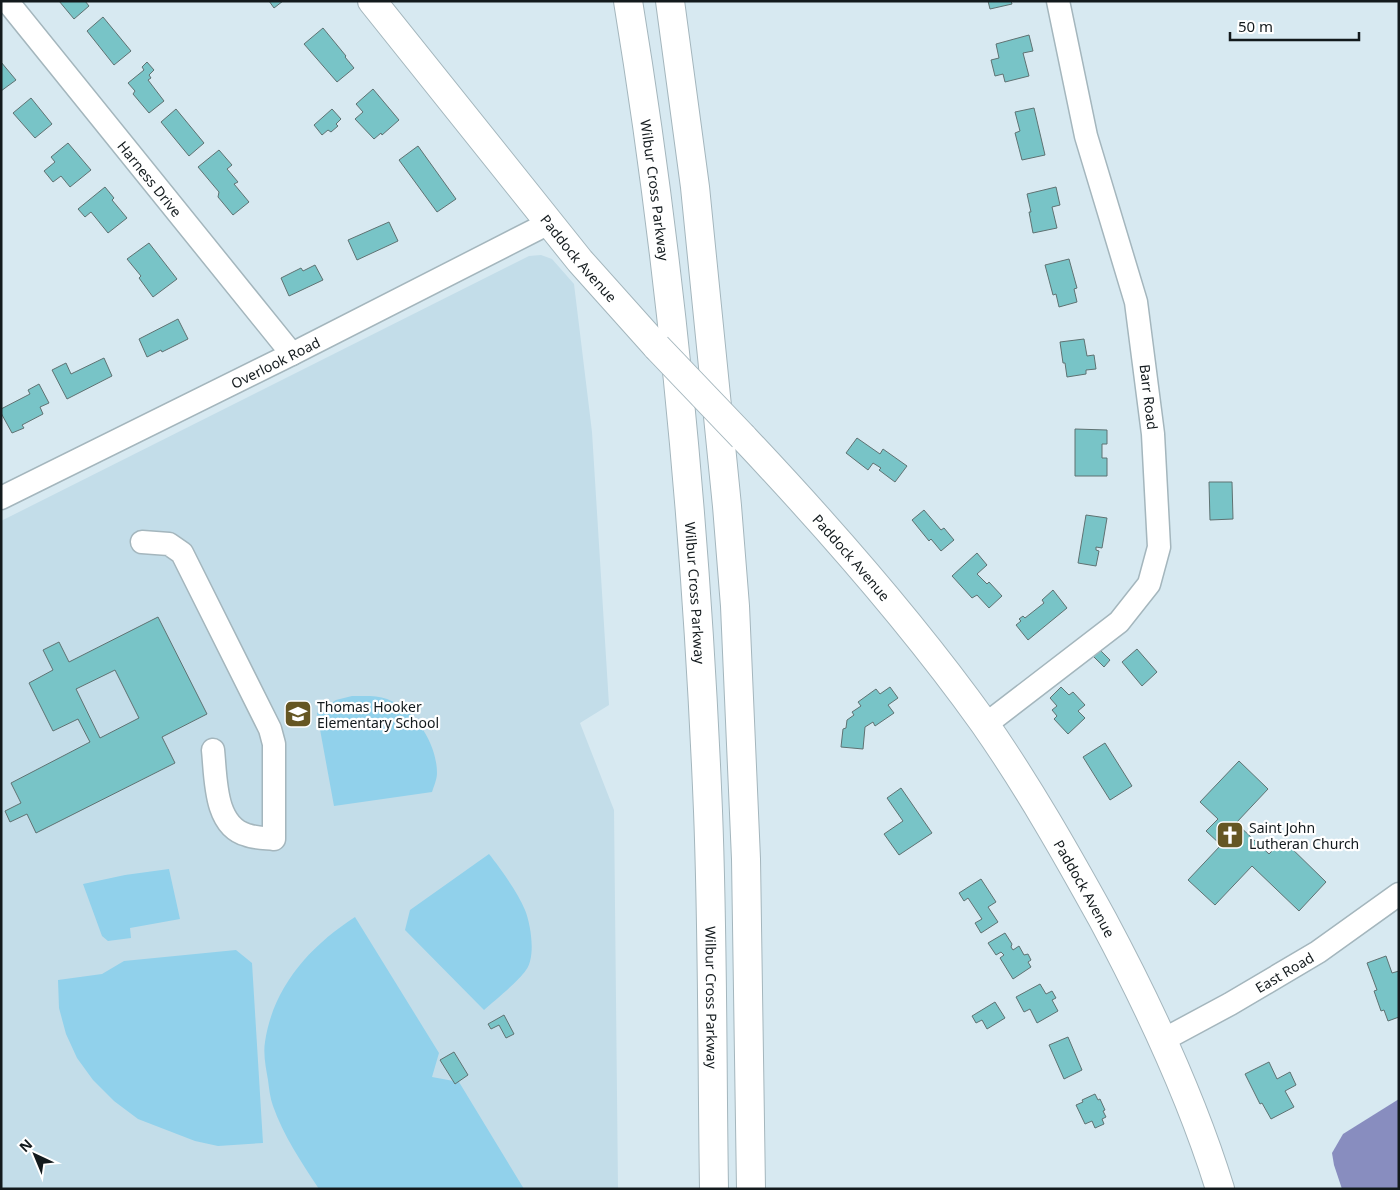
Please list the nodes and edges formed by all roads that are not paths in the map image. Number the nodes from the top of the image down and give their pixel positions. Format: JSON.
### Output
{"nodes":[{"id":1,"x":7,"y":1,"type":"edge"},
{"id":2,"x":372,"y":1,"type":"edge"},
{"id":3,"x":628,"y":1,"type":"edge"},
{"id":4,"x":670,"y":1,"type":"edge"},
{"id":5,"x":1058,"y":1,"type":"edge"},
{"id":6,"x":549,"y":223,"type":"junction"},
{"id":7,"x":292,"y":354,"type":"junction"},
{"id":8,"x":1,"y":498,"type":"edge"},
{"id":9,"x":142,"y":542,"type":"dead end"},
{"id":10,"x":985,"y":725,"type":"junction"},
{"id":11,"x":212,"y":750,"type":"dead end"},
{"id":12,"x":1399,"y":894,"type":"edge"},
{"id":13,"x":1163,"y":1040,"type":"junction"},
{"id":14,"x":714,"y":1189,"type":"edge"},
{"id":15,"x":751,"y":1189,"type":"edge"},
{"id":16,"x":1220,"y":1189,"type":"edge"}],
"edges":[{"from":1,"to":7,"type":"street","name":"Harness Drive"},
{"from":2,"to":6,"type":"main road","name":"Paddock Avenue"},
{"from":3,"to":14,"type":"main road","name":"Wilbur Cross Parkway"},
{"from":4,"to":15,"type":"main road"},
{"from":5,"to":10,"type":"street","name":"Barr Road"},
{"from":6,"to":7,"type":"street","name":"Overlook Road"},
{"from":6,"to":10,"type":"main road","name":"Paddock Avenue","bridge":true},
{"from":7,"to":8,"type":"street","name":"Overlook Road"},
{"from":9,"to":11,"type":"street"},
{"from":10,"to":13,"type":"main road","name":"Paddock Avenue"},
{"from":12,"to":13,"type":"street","name":"East Road"},
{"from":13,"to":16,"type":"main road","name":"Paddock Avenue"}]}
